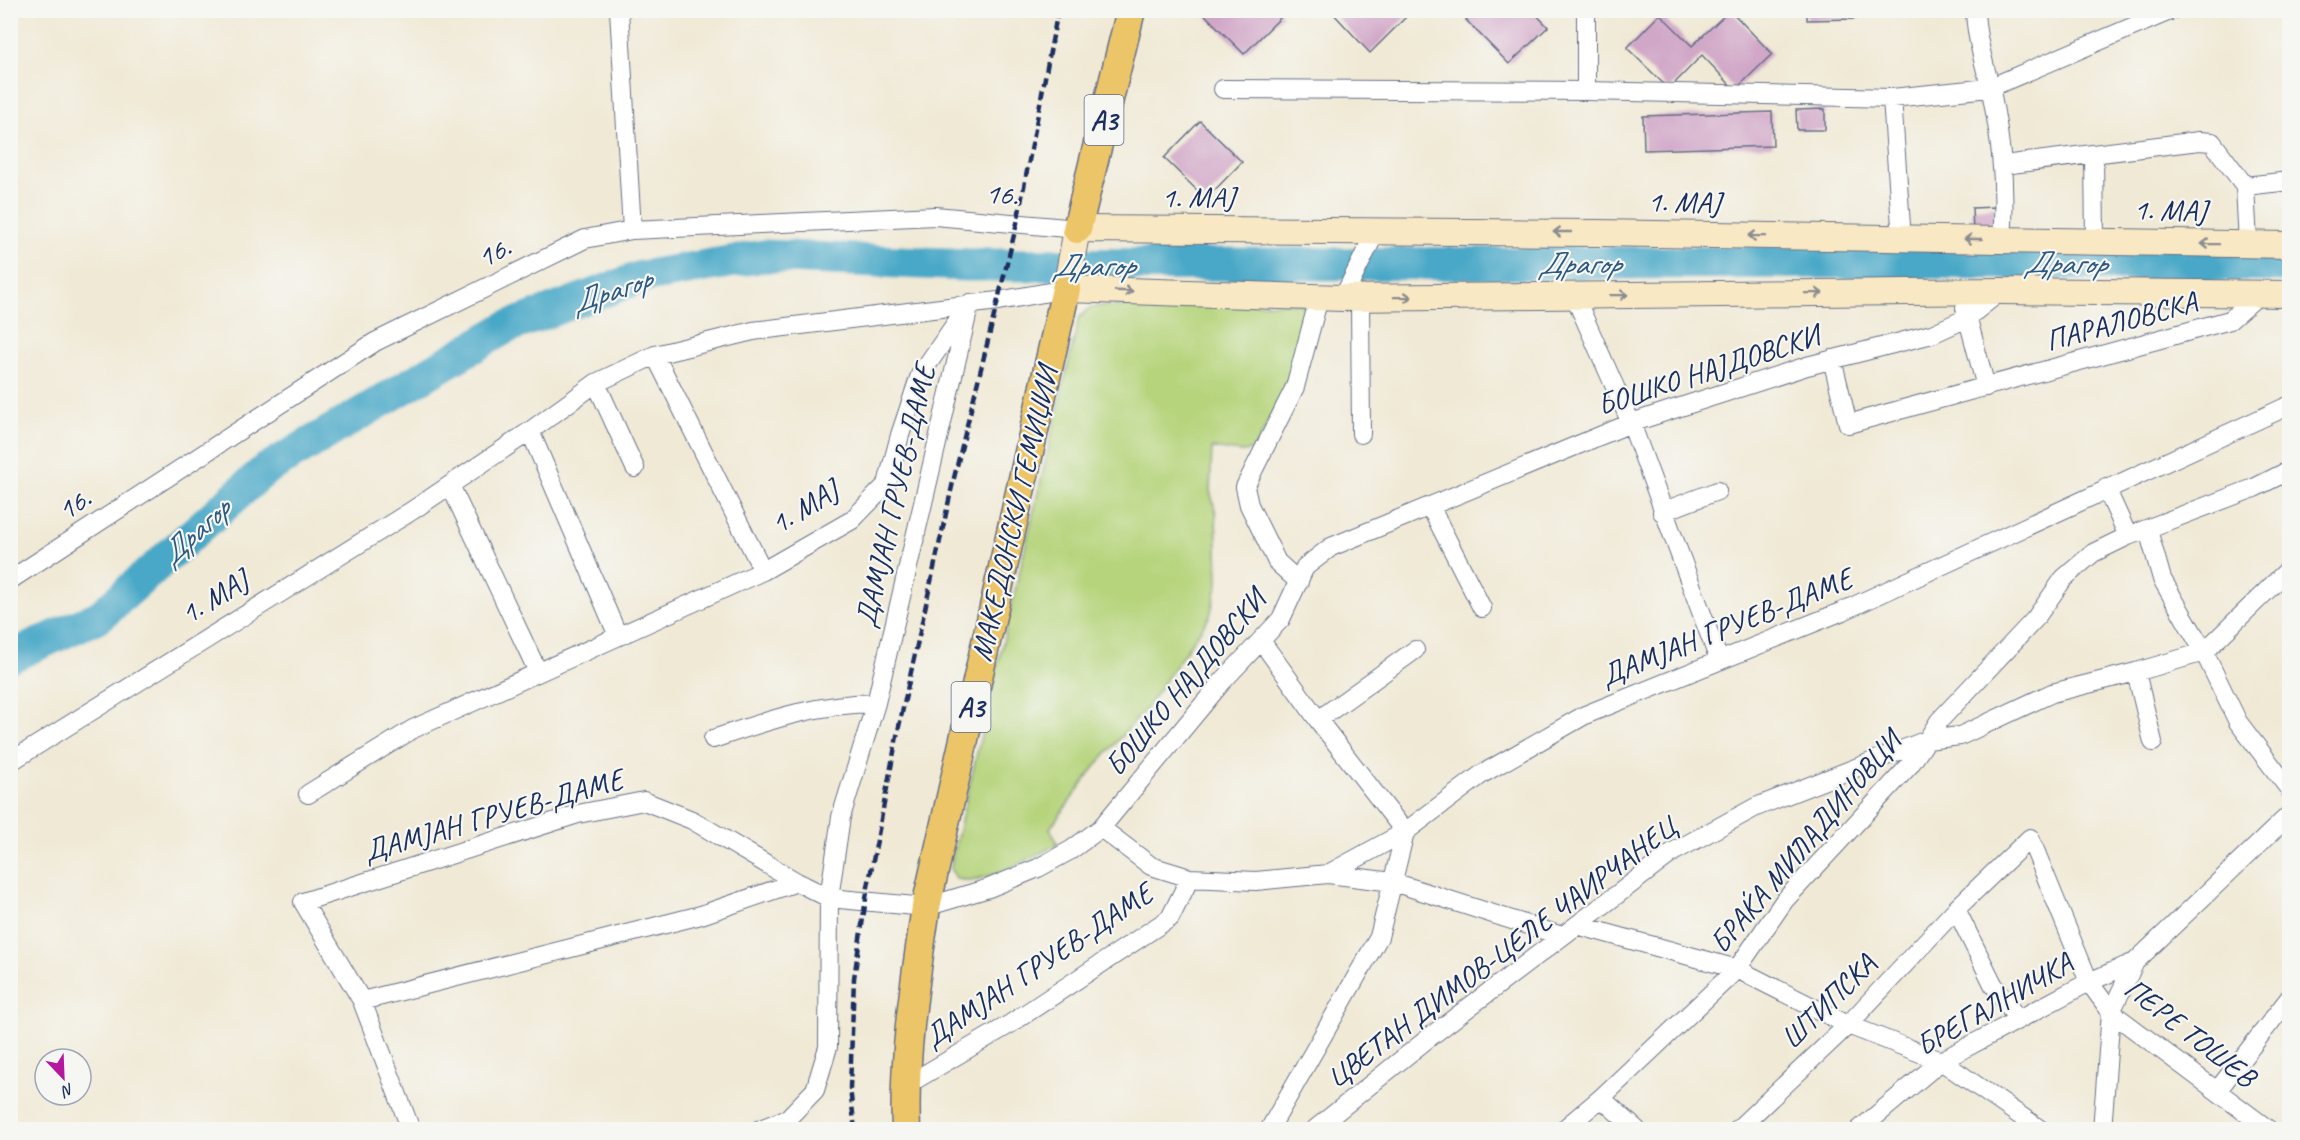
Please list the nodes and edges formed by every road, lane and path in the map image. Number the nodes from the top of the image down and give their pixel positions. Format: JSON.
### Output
{"nodes":[{"id":1,"x":619,"y":10,"type":"edge"},
{"id":2,"x":1131,"y":10,"type":"edge"},
{"id":3,"x":1586,"y":10,"type":"edge"},
{"id":4,"x":1975,"y":10,"type":"edge"},
{"id":5,"x":2172,"y":10,"type":"edge"},
{"id":6,"x":1989,"y":88,"type":"junction"},
{"id":7,"x":1223,"y":89,"type":"dead end"},
{"id":8,"x":1586,"y":91,"type":"junction"},
{"id":9,"x":1892,"y":98,"type":"junction"},
{"id":10,"x":2094,"y":155,"type":"junction"},
{"id":11,"x":2003,"y":165,"type":"junction"},
{"id":12,"x":2289,"y":181,"type":"edge"},
{"id":13,"x":2245,"y":186,"type":"junction"},
{"id":14,"x":1077,"y":229,"type":"junction"},
{"id":15,"x":632,"y":230,"type":"junction"},
{"id":16,"x":1373,"y":237,"type":"junction"},
{"id":17,"x":2002,"y":239,"type":"junction"},
{"id":18,"x":1902,"y":240,"type":"junction"},
{"id":19,"x":2095,"y":242,"type":"junction"},
{"id":20,"x":2248,"y":244,"type":"junction"},
{"id":21,"x":2289,"y":245,"type":"edge"},
{"id":22,"x":1066,"y":289,"type":"junction"},
{"id":23,"x":1960,"y":291,"type":"junction"},
{"id":24,"x":2001,"y":291,"type":"junction"},
{"id":25,"x":2261,"y":293,"type":"junction"},
{"id":26,"x":1343,"y":294,"type":"junction"},
{"id":27,"x":2289,"y":294,"type":"edge"},
{"id":28,"x":1574,"y":295,"type":"junction"},
{"id":29,"x":970,"y":303,"type":"junction"},
{"id":30,"x":1968,"y":318,"type":"junction"},
{"id":31,"x":655,"y":355,"type":"junction"},
{"id":32,"x":1832,"y":359,"type":"junction"},
{"id":33,"x":596,"y":383,"type":"junction"},
{"id":34,"x":1986,"y":387,"type":"junction"},
{"id":35,"x":2289,"y":405,"type":"edge"},
{"id":36,"x":1631,"y":423,"type":"junction"},
{"id":37,"x":530,"y":431,"type":"junction"},
{"id":38,"x":1360,"y":434,"type":"dead end"},
{"id":39,"x":635,"y":468,"type":"dead end"},
{"id":40,"x":2289,"y":470,"type":"edge"},
{"id":41,"x":450,"y":485,"type":"junction"},
{"id":42,"x":2106,"y":488,"type":"junction"},
{"id":43,"x":1717,"y":490,"type":"dead end"},
{"id":44,"x":1431,"y":506,"type":"junction"},
{"id":45,"x":1662,"y":512,"type":"junction"},
{"id":46,"x":2148,"y":530,"type":"junction"},
{"id":47,"x":2128,"y":536,"type":"junction"},
{"id":48,"x":2289,"y":568,"type":"edge"},
{"id":49,"x":763,"y":571,"type":"junction"},
{"id":50,"x":10,"y":580,"type":"edge"},
{"id":51,"x":1299,"y":582,"type":"junction"},
{"id":52,"x":1482,"y":608,"type":"dead end"},
{"id":53,"x":618,"y":636,"type":"junction"},
{"id":54,"x":1262,"y":642,"type":"junction"},
{"id":55,"x":1414,"y":650,"type":"dead end"},
{"id":56,"x":2204,"y":652,"type":"junction"},
{"id":57,"x":1719,"y":660,"type":"junction"},
{"id":58,"x":538,"y":672,"type":"junction"},
{"id":59,"x":2136,"y":672,"type":"junction"},
{"id":60,"x":876,"y":703,"type":"junction"},
{"id":61,"x":1318,"y":720,"type":"junction"},
{"id":62,"x":712,"y":739,"type":"dead end"},
{"id":63,"x":1927,"y":740,"type":"junction"},
{"id":64,"x":2153,"y":742,"type":"dead end"},
{"id":65,"x":10,"y":762,"type":"edge"},
{"id":66,"x":2289,"y":790,"type":"edge"},
{"id":67,"x":308,"y":794,"type":"dead end"},
{"id":68,"x":2289,"y":814,"type":"edge"},
{"id":69,"x":1101,"y":828,"type":"junction"},
{"id":70,"x":1405,"y":832,"type":"junction"},
{"id":71,"x":2030,"y":838,"type":"joint"},
{"id":72,"x":1328,"y":874,"type":"junction"},
{"id":73,"x":1190,"y":878,"type":"junction"},
{"id":74,"x":797,"y":882,"type":"junction"},
{"id":75,"x":1393,"y":882,"type":"junction"},
{"id":76,"x":829,"y":898,"type":"junction"},
{"id":77,"x":926,"y":906,"type":"junction"},
{"id":78,"x":1956,"y":909,"type":"junction"},
{"id":79,"x":1570,"y":930,"type":"junction"},
{"id":80,"x":2135,"y":962,"type":"junction"},
{"id":81,"x":1737,"y":969,"type":"junction"},
{"id":82,"x":2089,"y":982,"type":"junction"},
{"id":83,"x":2289,"y":997,"type":"edge"},
{"id":84,"x":362,"y":1001,"type":"junction"},
{"id":85,"x":2111,"y":1012,"type":"junction"},
{"id":86,"x":2018,"y":1020,"type":"junction"},
{"id":87,"x":1848,"y":1025,"type":"junction"},
{"id":88,"x":1941,"y":1061,"type":"junction"},
{"id":89,"x":904,"y":1086,"type":"junction"},
{"id":90,"x":2217,"y":1091,"type":"junction"},
{"id":91,"x":1600,"y":1098,"type":"junction"},
{"id":92,"x":2019,"y":1124,"type":"edge"},
{"id":93,"x":411,"y":1130,"type":"edge"},
{"id":94,"x":758,"y":1130,"type":"edge"},
{"id":95,"x":906,"y":1130,"type":"edge"},
{"id":96,"x":1269,"y":1130,"type":"edge"},
{"id":97,"x":1314,"y":1130,"type":"edge"},
{"id":98,"x":1563,"y":1130,"type":"edge"},
{"id":99,"x":1637,"y":1130,"type":"edge"},
{"id":100,"x":1737,"y":1130,"type":"edge"},
{"id":101,"x":1859,"y":1130,"type":"edge"},
{"id":102,"x":2042,"y":1130,"type":"edge"},
{"id":103,"x":2102,"y":1130,"type":"edge"},
{"id":104,"x":2269,"y":1130,"type":"edge"}],
"edges":[{"from":1,"to":15,"type":"street"},
{"from":2,"to":14,"type":"main road","number":"A3"},
{"from":3,"to":8,"type":"street"},
{"from":4,"to":6,"type":"street"},
{"from":5,"to":6,"type":"street"},
{"from":6,"to":9,"type":"street"},
{"from":6,"to":11,"type":"street"},
{"from":7,"to":8,"type":"street"},
{"from":8,"to":9,"type":"street"},
{"from":9,"to":18,"type":"street"},
{"from":10,"to":11,"type":"street"},
{"from":10,"to":13,"type":"street"},
{"from":10,"to":19,"type":"street"},
{"from":11,"to":17,"type":"street"},
{"from":12,"to":13,"type":"street"},
{"from":13,"to":20,"type":"street"},
{"from":14,"to":15,"type":"street","name":"16."},
{"from":14,"to":16,"type":"street","name":"1. МАЈ"},
{"from":14,"to":22,"type":"street","number":"A3"},
{"from":15,"to":50,"type":"street","name":"16."},
{"from":18,"to":16,"type":"street","name":"1. МАЈ","one_way":true},
{"from":16,"to":26,"type":"street"},
{"from":17,"to":18,"type":"street","name":"1. МАЈ","one_way":true},
{"from":17,"to":19,"type":"street","name":"1. МАЈ"},
{"from":20,"to":19,"type":"street","name":"1. МАЈ","one_way":true},
{"from":20,"to":21,"type":"street","name":"1. МАЈ"},
{"from":22,"to":26,"type":"street","name":"1. МАЈ","one_way":true},
{"from":22,"to":29,"type":"street","name":"1. МАЈ"},
{"from":22,"to":77,"type":"main road","name":"МАКЕДОНСКИ ГЕМИЏИИ","number":"A3"},
{"from":23,"to":24,"type":"street","name":"1. МАЈ"},
{"from":28,"to":23,"type":"street","name":"1. МАЈ","one_way":true},
{"from":23,"to":30,"type":"street"},
{"from":24,"to":25,"type":"street","name":"1. МАЈ"},
{"from":24,"to":30,"type":"street","name":"БОШКО НАЈДОВСКИ"},
{"from":25,"to":27,"type":"street","name":"1. МАЈ"},
{"from":25,"to":34,"type":"street","name":"ПАРАЛОВСКА"},
{"from":26,"to":28,"type":"street","name":"1. МАЈ","one_way":true},
{"from":26,"to":38,"type":"street"},
{"from":26,"to":51,"type":"street"},
{"from":28,"to":36,"type":"street"},
{"from":29,"to":31,"type":"street","name":"1. МАЈ"},
{"from":29,"to":49,"type":"street","name":"1. МАЈ"},
{"from":29,"to":60,"type":"street","name":"ДАМЈАН ГРУЕВ-ДАМЕ"},
{"from":30,"to":32,"type":"street","name":"БОШКО НАЈДОВСКИ"},
{"from":30,"to":34,"type":"street"},
{"from":31,"to":33,"type":"street","name":"1. МАЈ"},
{"from":31,"to":49,"type":"street","name":"1. МАЈ"},
{"from":32,"to":34,"type":"street","name":"ПАРАЛОВСКА"},
{"from":32,"to":36,"type":"street","name":"БОШКО НАЈДОВСКИ"},
{"from":33,"to":37,"type":"street","name":"1. МАЈ"},
{"from":33,"to":39,"type":"street"},
{"from":35,"to":42,"type":"street","name":"ДАМЈАН ГРУЕВ-ДАМЕ"},
{"from":36,"to":44,"type":"street","name":"БОШКО НАЈДОВСКИ"},
{"from":36,"to":45,"type":"street"},
{"from":37,"to":41,"type":"street","name":"1. МАЈ"},
{"from":37,"to":53,"type":"street"},
{"from":40,"to":46,"type":"street"},
{"from":41,"to":58,"type":"street"},
{"from":41,"to":65,"type":"street","name":"1. МАЈ"},
{"from":42,"to":47,"type":"street"},
{"from":42,"to":57,"type":"street","name":"ДАМЈАН ГРУЕВ-ДАМЕ"},
{"from":43,"to":45,"type":"street"},
{"from":44,"to":51,"type":"street","name":"БОШКО НАЈДОВСКИ"},
{"from":44,"to":52,"type":"street"},
{"from":45,"to":57,"type":"street"},
{"from":46,"to":47,"type":"street"},
{"from":46,"to":56,"type":"street"},
{"from":47,"to":63,"type":"street"},
{"from":48,"to":56,"type":"street","name":"БРАЌА МИЛАДИНОВЦИ"},
{"from":49,"to":53,"type":"street","name":"1. МАЈ"},
{"from":51,"to":54,"type":"street","name":"БОШКО НАЈДОВСКИ"},
{"from":53,"to":58,"type":"street","name":"1. МАЈ"},
{"from":54,"to":61,"type":"street"},
{"from":54,"to":69,"type":"street","name":"БОШКО НАЈДОВСКИ"},
{"from":55,"to":61,"type":"street"},
{"from":56,"to":59,"type":"street","name":"БРАЌА МИЛАДИНОВЦИ"},
{"from":56,"to":66,"type":"street"},
{"from":57,"to":70,"type":"street","name":"ДАМЈАН ГРУЕВ-ДАМЕ"},
{"from":58,"to":67,"type":"street","name":"1. МАЈ"},
{"from":59,"to":63,"type":"street","name":"БРАЌА МИЛАДИНОВЦИ"},
{"from":59,"to":64,"type":"street"},
{"from":60,"to":62,"type":"street"},
{"from":60,"to":76,"type":"street","name":"ДАМЈАН ГРУЕВ-ДАМЕ"},
{"from":61,"to":70,"type":"street"},
{"from":63,"to":79,"type":"street","name":"ЦВЕТАН ДИМОВ-ЦЕЛЕ ЧАИРЧАНЕЦ"},
{"from":63,"to":81,"type":"street","name":"БРАЌА МИЛАДИНОВЦИ"},
{"from":68,"to":80,"type":"street","name":"БРЕГАЛНИЧКА"},
{"from":69,"to":73,"type":"street","name":"ДАМЈАН ГРУЕВ-ДАМЕ"},
{"from":69,"to":77,"type":"street","name":"ДАМЈАН ГРУЕВ-ДАМЕ"},
{"from":70,"to":72,"type":"street","name":"ДАМЈАН ГРУЕВ-ДАМЕ"},
{"from":70,"to":75,"type":"street"},
{"from":71,"to":78,"type":"street","name":"ШТИПСКА"},
{"from":71,"to":82,"type":"street","name":"ПЕРЕ ТОШЕВ"},
{"from":72,"to":73,"type":"street","name":"ДАМЈАН ГРУЕВ-ДАМЕ"},
{"from":72,"to":75,"type":"street"},
{"from":73,"to":89,"type":"street","name":"ДАМЈАН ГРУЕВ-ДАМЕ"},
{"from":74,"to":76,"type":"street","name":"ДАМЈАН ГРУЕВ-ДАМЕ"},
{"from":74,"to":84,"type":"street"},
{"from":74,"to":84,"type":"street","name":"ДАМЈАН ГРУЕВ-ДАМЕ"},
{"from":75,"to":79,"type":"street"},
{"from":75,"to":96,"type":"street"},
{"from":76,"to":77,"type":"street","name":"ДАМЈАН ГРУЕВ-ДАМЕ"},
{"from":76,"to":94,"type":"street","name":"ДАМЈАН ГРУЕВ-ДАМЕ"},
{"from":77,"to":89,"type":"main road","name":"МАКЕДОНСКИ ГЕМИЏИИ","number":"A3"},
{"from":78,"to":86,"type":"street"},
{"from":78,"to":87,"type":"street","name":"ШТИПСКА"},
{"from":79,"to":81,"type":"street"},
{"from":79,"to":97,"type":"street","name":"ЦВЕТАН ДИМОВ-ЦЕЛЕ ЧАИРЧАНЕЦ"},
{"from":80,"to":82,"type":"street","name":"БРЕГАЛНИЧКА"},
{"from":80,"to":85,"type":"street","name":"БРЕГАЛНИЧКА"},
{"from":81,"to":87,"type":"street"},
{"from":81,"to":91,"type":"street","name":"БРАЌА МИЛАДИНОВЦИ"},
{"from":82,"to":85,"type":"street","name":"ПЕРЕ ТОШЕВ"},
{"from":82,"to":86,"type":"street","name":"БРЕГАЛНИЧКА"},
{"from":83,"to":90,"type":"street"},
{"from":84,"to":93,"type":"street","name":"ДАМЈАН ГРУЕВ-ДАМЕ"},
{"from":85,"to":90,"type":"street","name":"ПЕРЕ ТОШЕВ"},
{"from":85,"to":103,"type":"street","name":"БРЕГАЛНИЧКА"},
{"from":86,"to":88,"type":"street","name":"БРЕГАЛНИЧКА"},
{"from":87,"to":88,"type":"street"},
{"from":87,"to":100,"type":"street","name":"ШТИПСКА"},
{"from":88,"to":92,"type":"street"},
{"from":88,"to":101,"type":"street","name":"БРЕГАЛНИЧКА"},
{"from":89,"to":95,"type":"main road","name":"МАКЕДОНСКИ ГЕМИЏИИ","number":"A3"},
{"from":90,"to":104,"type":"street","name":"ПЕРЕ ТОШЕВ"},
{"from":91,"to":98,"type":"street","name":"БРАЌА МИЛАДИНОВЦИ"},
{"from":91,"to":99,"type":"street"},
{"from":92,"to":102,"type":"street"}]}
